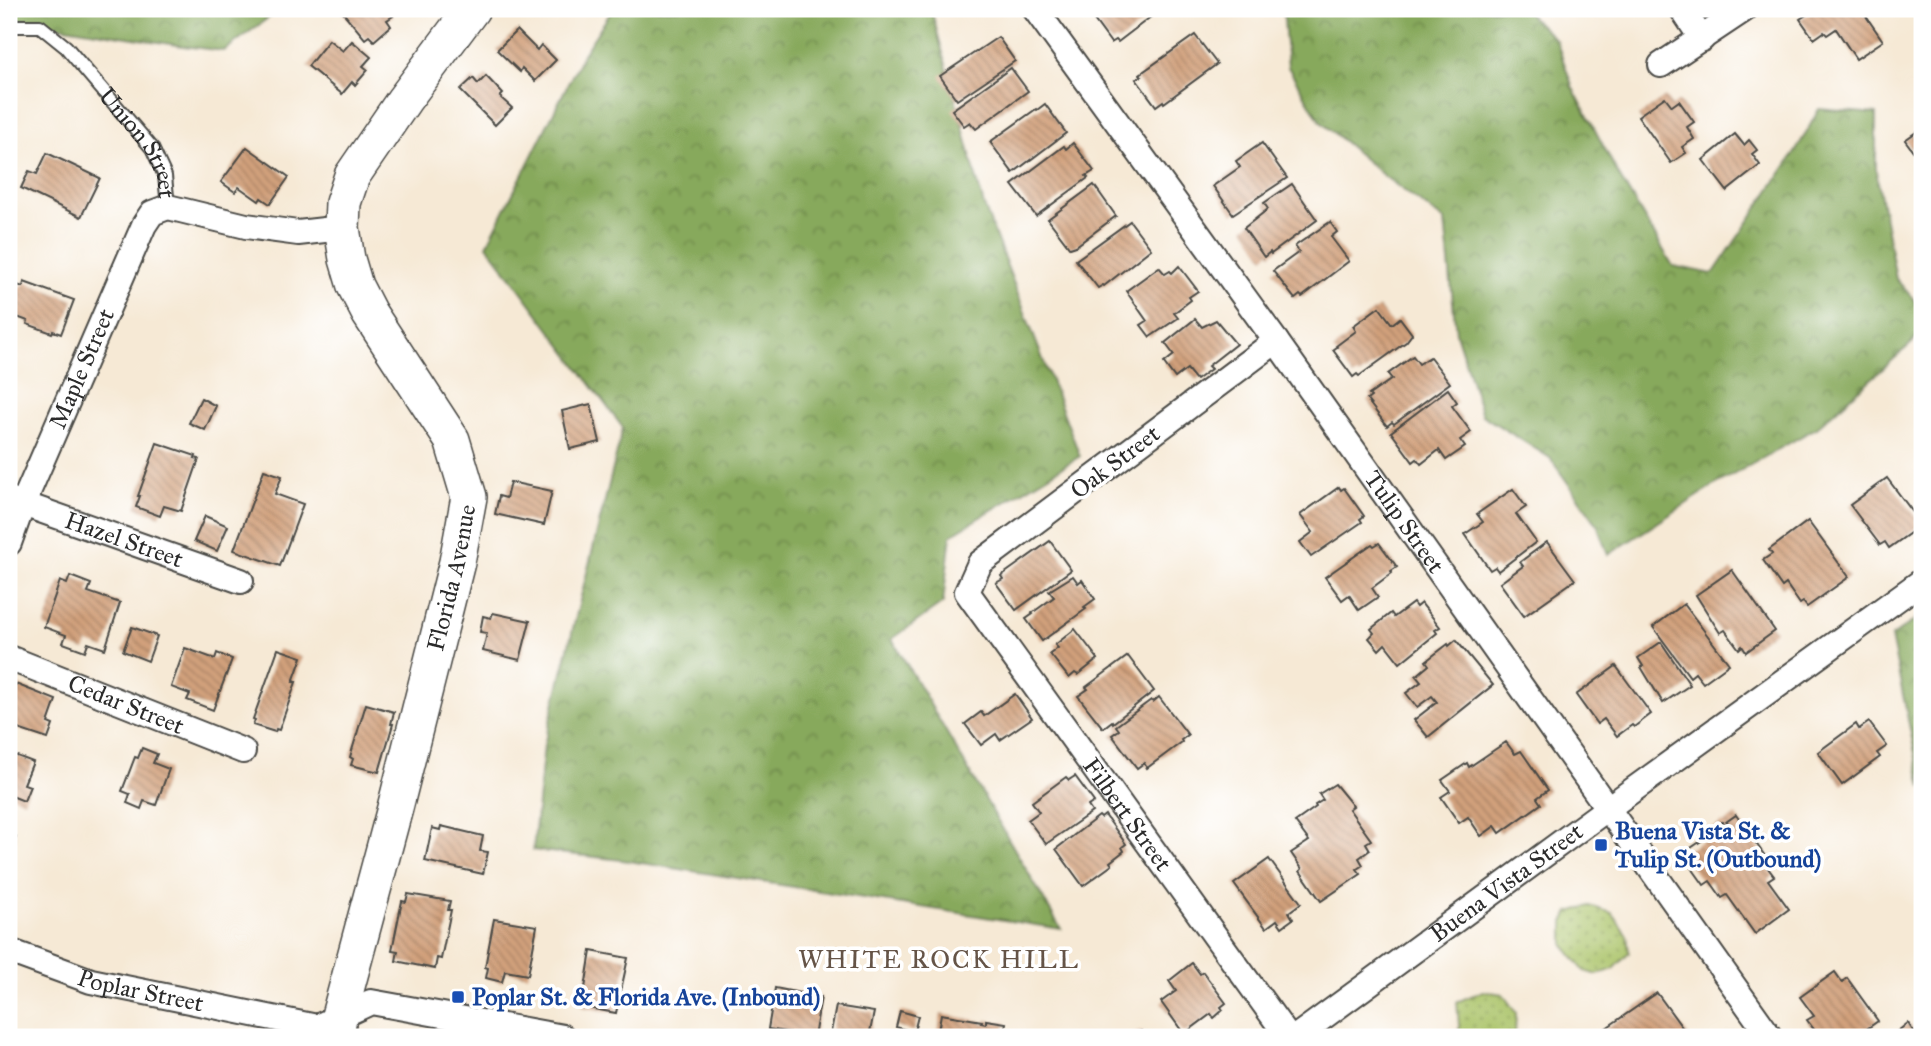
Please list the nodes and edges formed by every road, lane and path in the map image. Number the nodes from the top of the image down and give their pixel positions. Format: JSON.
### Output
{"nodes":[{"id":1,"x":472,"y":9,"type":"edge"},
{"id":2,"x":1035,"y":9,"type":"edge"},
{"id":3,"x":1682,"y":9,"type":"edge"},
{"id":4,"x":1745,"y":9,"type":"edge"},
{"id":5,"x":9,"y":29,"type":"edge"},
{"id":6,"x":1702,"y":39,"type":"junction"},
{"id":7,"x":1661,"y":65,"type":"dead end"},
{"id":8,"x":168,"y":207,"type":"junction"},
{"id":9,"x":342,"y":228,"type":"junction"},
{"id":10,"x":1276,"y":341,"type":"junction"},
{"id":11,"x":16,"y":502,"type":"edge"},
{"id":12,"x":9,"y":543,"type":"edge"},
{"id":13,"x":241,"y":581,"type":"dead end"},
{"id":14,"x":1922,"y":581,"type":"edge"},
{"id":15,"x":967,"y":592,"type":"joint"},
{"id":16,"x":9,"y":658,"type":"edge"},
{"id":17,"x":243,"y":751,"type":"dead end"},
{"id":18,"x":1608,"y":808,"type":"junction"},
{"id":19,"x":9,"y":951,"type":"edge"},
{"id":20,"x":338,"y":1026,"type":"edge"},
{"id":21,"x":563,"y":1037,"type":"edge"},
{"id":22,"x":1288,"y":1037,"type":"edge"},
{"id":23,"x":1296,"y":1037,"type":"edge"},
{"id":24,"x":1770,"y":1037,"type":"edge"}],
"edges":[{"from":1,"to":9,"type":"main road","name":"Florida Avenue"},
{"from":2,"to":10,"type":"street","name":"Tulip Street"},
{"from":3,"to":6,"type":"street"},
{"from":4,"to":6,"type":"street"},
{"from":5,"to":8,"type":"lane","name":"Union Street"},
{"from":6,"to":7,"type":"street"},
{"from":8,"to":9,"type":"street","name":"Union Street"},
{"from":8,"to":11,"type":"street","name":"Maple Street"},
{"from":9,"to":20,"type":"main road","name":"Florida Avenue"},
{"from":10,"to":15,"type":"street","name":"Oak Street"},
{"from":10,"to":18,"type":"street","name":"Tulip Street"},
{"from":11,"to":12,"type":"street","name":"Maple Street"},
{"from":11,"to":13,"type":"street","name":"Hazel Street"},
{"from":14,"to":18,"type":"street","name":"Buena Vista Street"},
{"from":15,"to":22,"type":"street","name":"Filbert Street"},
{"from":16,"to":17,"type":"street","name":"Cedar Street"},
{"from":18,"to":23,"type":"street","name":"Buena Vista Street"},
{"from":18,"to":24,"type":"street","name":"Tulip Street"},
{"from":19,"to":20,"type":"street","name":"Poplar Street"},
{"from":20,"to":21,"type":"street","name":"Poplar Street"}]}
